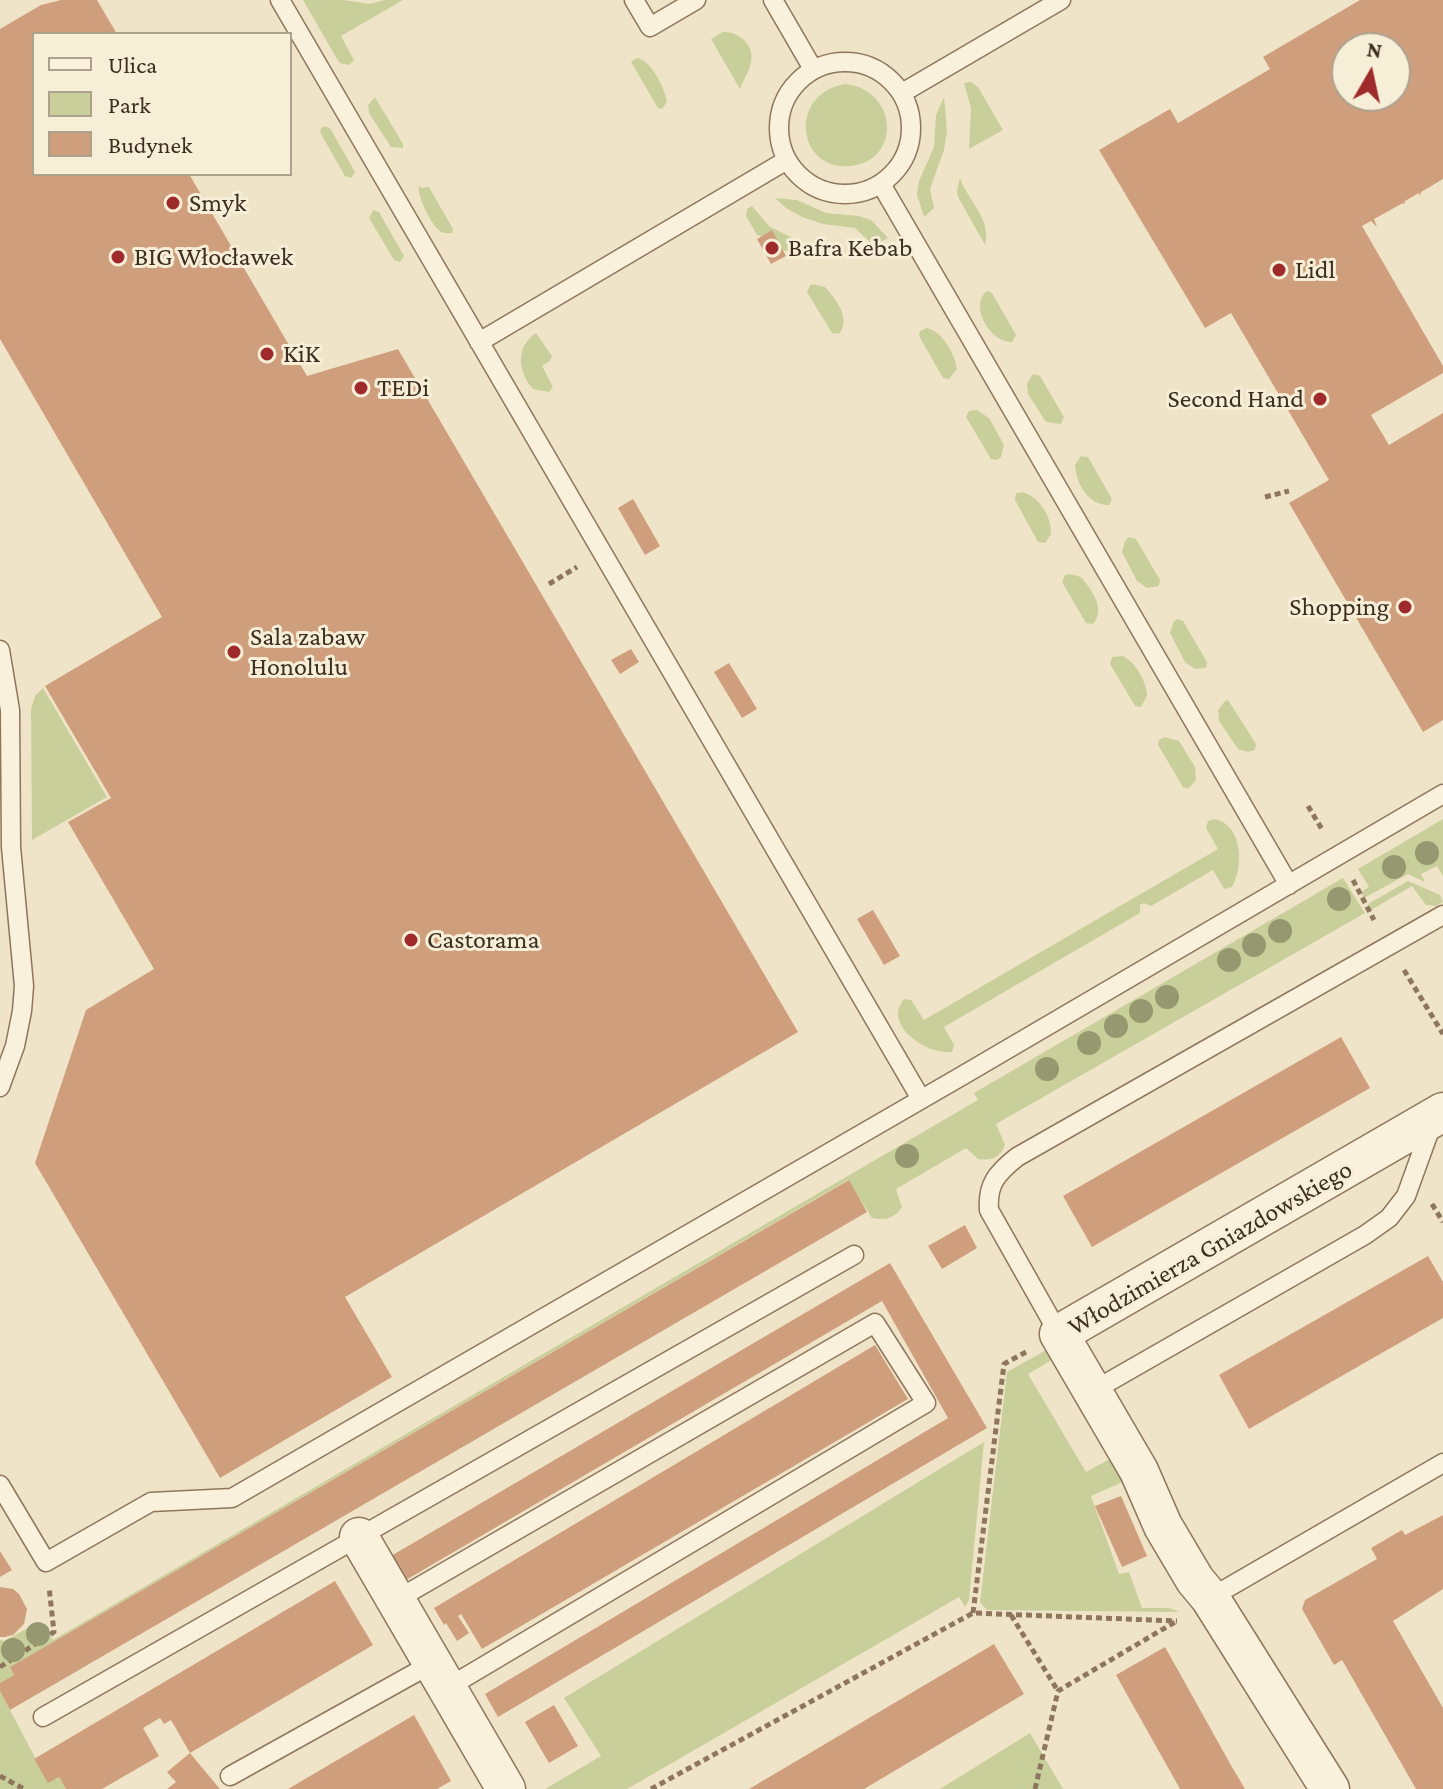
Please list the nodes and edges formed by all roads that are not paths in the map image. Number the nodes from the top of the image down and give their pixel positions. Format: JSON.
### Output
{"nodes":[{"id":1,"x":280,"y":0,"type":"edge"},
{"id":2,"x":634,"y":0,"type":"edge"},
{"id":3,"x":696,"y":0,"type":"edge"},
{"id":4,"x":773,"y":0,"type":"edge"},
{"id":5,"x":1061,"y":0,"type":"edge"},
{"id":6,"x":813,"y":69,"type":"junction"},
{"id":7,"x":902,"y":93,"type":"junction"},
{"id":8,"x":787,"y":160,"type":"junction"},
{"id":9,"x":881,"y":184,"type":"junction"},
{"id":10,"x":479,"y":342,"type":"junction"},
{"id":11,"x":0,"y":650,"type":"edge"},
{"id":12,"x":1443,"y":794,"type":"edge"},
{"id":13,"x":1289,"y":885,"type":"junction"},
{"id":14,"x":1443,"y":915,"type":"edge"},
{"id":15,"x":0,"y":1087,"type":"edge"},
{"id":16,"x":921,"y":1099,"type":"junction"},
{"id":17,"x":1441,"y":1113,"type":"edge"},
{"id":18,"x":854,"y":1255,"type":"dead end"},
{"id":19,"x":1059,"y":1334,"type":"junction"},
{"id":20,"x":1091,"y":1392,"type":"junction"},
{"id":21,"x":1443,"y":1463,"type":"edge"},
{"id":22,"x":0,"y":1485,"type":"edge"},
{"id":23,"x":359,"y":1537,"type":"junction"},
{"id":24,"x":1210,"y":1598,"type":"junction"},
{"id":25,"x":396,"y":1600,"type":"junction"},
{"id":26,"x":440,"y":1675,"type":"junction"},
{"id":27,"x":43,"y":1717,"type":"dead end"},
{"id":28,"x":230,"y":1776,"type":"dead end"},
{"id":29,"x":506,"y":1789,"type":"edge"},
{"id":30,"x":1330,"y":1789,"type":"edge"}],
"edges":[{"from":1,"to":10,"type":"lane"},
{"from":2,"to":3,"type":"lane"},
{"from":4,"to":6,"type":"lane"},
{"from":5,"to":7,"type":"lane"},
{"from":6,"to":7,"type":"lane"},
{"from":6,"to":8,"type":"lane"},
{"from":7,"to":9,"type":"lane"},
{"from":8,"to":9,"type":"lane"},
{"from":8,"to":10,"type":"lane"},
{"from":9,"to":13,"type":"lane"},
{"from":10,"to":16,"type":"lane"},
{"from":11,"to":15,"type":"lane"},
{"from":12,"to":13,"type":"lane"},
{"from":13,"to":16,"type":"lane"},
{"from":14,"to":19,"type":"lane"},
{"from":16,"to":22,"type":"lane"},
{"from":17,"to":19,"type":"street","name":"Włodzimierza Gniazdowskiego"},
{"from":17,"to":20,"type":"lane"},
{"from":18,"to":23,"type":"lane"},
{"from":19,"to":20,"type":"street","name":"Włodzimierza Gniazdowskiego"},
{"from":20,"to":24,"type":"street","name":"Włodzimierza Gniazdowskiego"},
{"from":21,"to":24,"type":"lane"},
{"from":23,"to":25,"type":"street"},
{"from":23,"to":27,"type":"lane"},
{"from":24,"to":30,"type":"street","name":"Włodzimierza Gniazdowskiego"},
{"from":25,"to":26,"type":"street"},
{"from":25,"to":26,"type":"lane"},
{"from":26,"to":28,"type":"lane"},
{"from":26,"to":29,"type":"street"}]}
